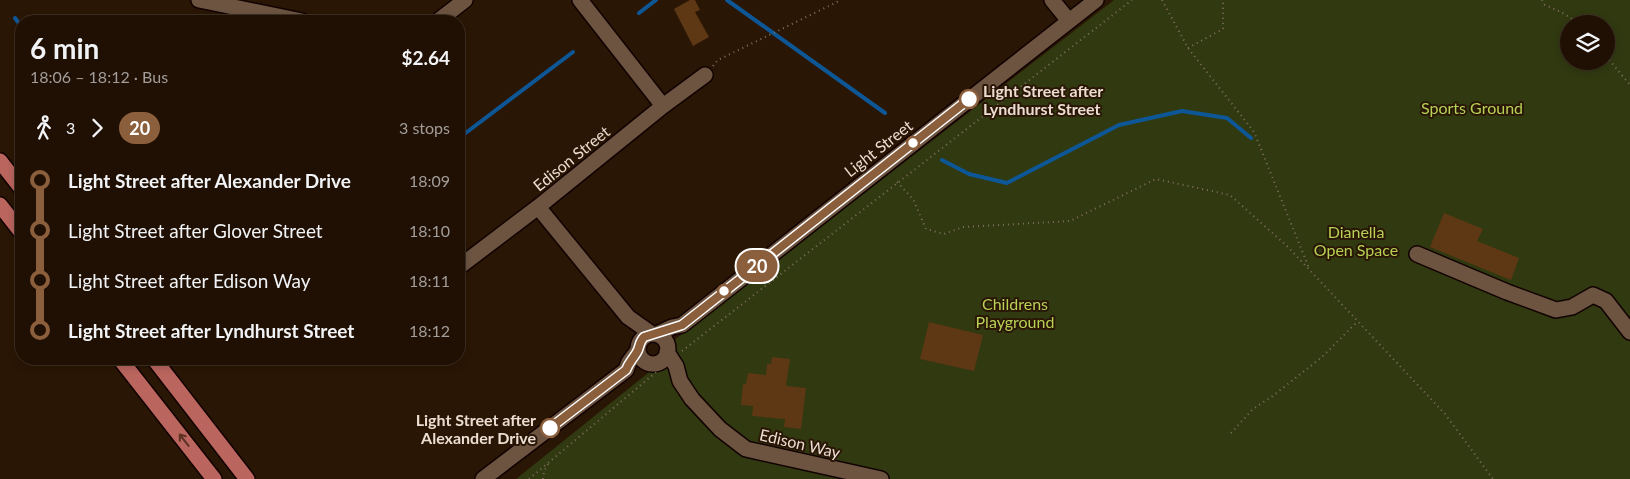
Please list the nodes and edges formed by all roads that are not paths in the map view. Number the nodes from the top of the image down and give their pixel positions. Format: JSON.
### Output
{"nodes":[{"id":1,"x":199,"y":0,"type":"edge"},
{"id":2,"x":465,"y":0,"type":"edge"},
{"id":3,"x":580,"y":0,"type":"edge"},
{"id":4,"x":1052,"y":0,"type":"edge"},
{"id":5,"x":1096,"y":0,"type":"edge"},
{"id":6,"x":273,"y":15,"type":"edge"},
{"id":7,"x":446,"y":15,"type":"edge"},
{"id":8,"x":1069,"y":21,"type":"junction"},
{"id":9,"x":705,"y":75,"type":"road end"},
{"id":10,"x":663,"y":106,"type":"junction"},
{"id":11,"x":0,"y":161,"type":"edge"},
{"id":12,"x":15,"y":180,"type":"edge"},
{"id":13,"x":0,"y":205,"type":"edge"},
{"id":14,"x":538,"y":207,"type":"junction"},
{"id":15,"x":15,"y":224,"type":"edge"},
{"id":16,"x":1417,"y":254,"type":"dead end"},
{"id":17,"x":465,"y":262,"type":"edge"},
{"id":18,"x":628,"y":317,"type":"junction"},
{"id":19,"x":1630,"y":332,"type":"edge"},
{"id":20,"x":639,"y":348,"type":"junction"},
{"id":21,"x":660,"y":352,"type":"junction"},
{"id":22,"x":125,"y":365,"type":"edge"},
{"id":23,"x":159,"y":365,"type":"edge"},
{"id":24,"x":626,"y":370,"type":"junction"},
{"id":25,"x":214,"y":479,"type":"edge"},
{"id":26,"x":247,"y":479,"type":"edge"},
{"id":27,"x":484,"y":479,"type":"edge"},
{"id":28,"x":881,"y":479,"type":"edge"}],
"edges":[{"from":1,"to":6,"type":"street"},
{"from":2,"to":7,"type":"street"},
{"from":3,"to":10,"type":"street"},
{"from":4,"to":8,"type":"street"},
{"from":5,"to":8,"type":"street","name":"Light Street"},
{"from":8,"to":21,"type":"street","name":"Light Street"},
{"from":9,"to":10,"type":"street","name":"Edison Street"},
{"from":10,"to":14,"type":"street","name":"Edison Street"},
{"from":11,"to":12,"type":"main road"},
{"from":13,"to":15,"type":"main road"},
{"from":14,"to":17,"type":"street","name":"Edison Street"},
{"from":14,"to":18,"type":"street"},
{"from":16,"to":19,"type":"street"},
{"from":18,"to":20,"type":"street"},
{"from":18,"to":21,"type":"street"},
{"from":20,"to":21,"type":"street"},
{"from":20,"to":21,"type":"street","name":"Light Street"},
{"from":20,"to":24,"type":"street","name":"Light Street"},
{"from":21,"to":24,"type":"street","name":"Light Street"},
{"from":21,"to":28,"type":"street","name":"Edison Way"},
{"from":25,"to":22,"type":"main road","one_way":true},
{"from":23,"to":26,"type":"main road"},
{"from":24,"to":27,"type":"street","name":"Light Street"}]}
